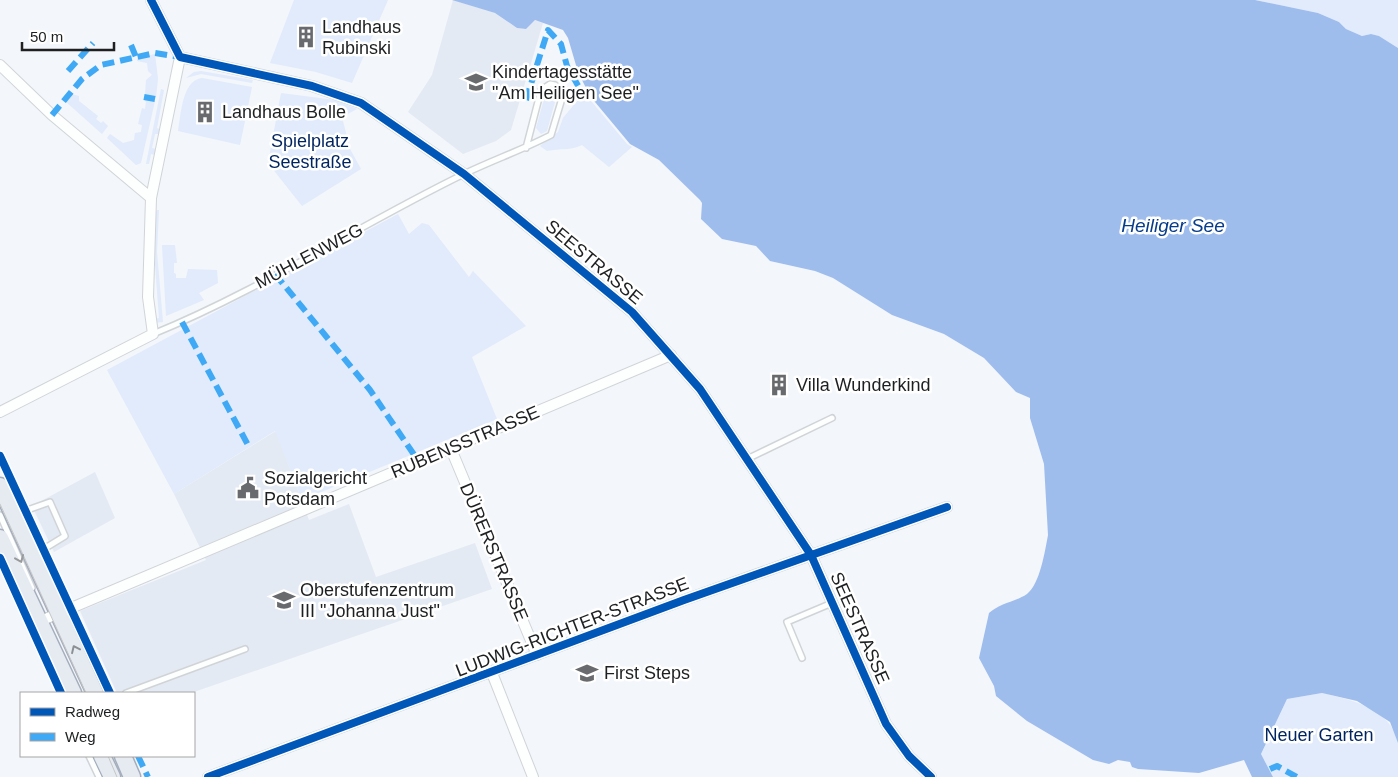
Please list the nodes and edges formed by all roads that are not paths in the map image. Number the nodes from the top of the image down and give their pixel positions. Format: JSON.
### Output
{"nodes":[{"id":1,"x":150,"y":0,"type":"edge"},
{"id":2,"x":180,"y":57,"type":"junction"},
{"id":3,"x":0,"y":65,"type":"edge"},
{"id":4,"x":526,"y":148,"type":"junction"},
{"id":5,"x":464,"y":174,"type":"junction"},
{"id":6,"x":151,"y":198,"type":"junction"},
{"id":7,"x":153,"y":334,"type":"junction"},
{"id":8,"x":671,"y":355,"type":"junction"},
{"id":9,"x":0,"y":412,"type":"edge"},
{"id":10,"x":832,"y":418,"type":"dead end"},
{"id":11,"x":451,"y":448,"type":"junction"},
{"id":12,"x":746,"y":459,"type":"junction"},
{"id":13,"x":0,"y":486,"type":"edge"},
{"id":14,"x":947,"y":507,"type":"dead end"},
{"id":15,"x":6,"y":515,"type":"edge"},
{"id":16,"x":0,"y":538,"type":"edge"},
{"id":17,"x":811,"y":555,"type":"junction"},
{"id":18,"x":31,"y":557,"type":"junction"},
{"id":19,"x":0,"y":558,"type":"edge"},
{"id":20,"x":35,"y":594,"type":"dead end"},
{"id":21,"x":832,"y":603,"type":"junction"},
{"id":22,"x":46,"y":616,"type":"junction"},
{"id":23,"x":245,"y":649,"type":"dead end"},
{"id":24,"x":537,"y":655,"type":"junction"},
{"id":25,"x":802,"y":658,"type":"dead end"},
{"id":26,"x":492,"y":673,"type":"junction"},
{"id":27,"x":61,"y":692,"type":"edge"},
{"id":28,"x":73,"y":692,"type":"edge"},
{"id":29,"x":94,"y":692,"type":"edge"},
{"id":30,"x":129,"y":692,"type":"edge"},
{"id":31,"x":89,"y":757,"type":"edge"},
{"id":32,"x":102,"y":757,"type":"edge"},
{"id":33,"x":123,"y":757,"type":"edge"},
{"id":34,"x":99,"y":777,"type":"edge"},
{"id":35,"x":112,"y":777,"type":"edge"},
{"id":36,"x":132,"y":777,"type":"edge"},
{"id":37,"x":208,"y":777,"type":"edge"},
{"id":38,"x":534,"y":777,"type":"edge"},
{"id":39,"x":932,"y":777,"type":"edge"}],
"edges":[{"from":1,"to":2,"type":"street"},
{"from":2,"to":5,"type":"street","name":"SEESTRASSE"},
{"from":2,"to":6,"type":"street"},
{"from":3,"to":6,"type":"street"},
{"from":4,"to":4,"type":"lane","name":"MÜHLENWEG"},
{"from":4,"to":5,"type":"lane","name":"MÜHLENWEG"},
{"from":5,"to":7,"type":"lane","name":"MÜHLENWEG"},
{"from":5,"to":8,"type":"street","name":"SEESTRASSE"},
{"from":6,"to":7,"type":"street"},
{"from":7,"to":9,"type":"street"},
{"from":8,"to":11,"type":"street","name":"RUBENSSTRASSE"},
{"from":8,"to":12,"type":"street","name":"SEESTRASSE"},
{"from":10,"to":12,"type":"lane"},
{"from":11,"to":22,"type":"street","name":"RUBENSSTRASSE"},
{"from":11,"to":24,"type":"street","name":"DÜRERSTRASSE"},
{"from":12,"to":17,"type":"street","name":"SEESTRASSE"},
{"from":13,"to":15,"type":"main road"},
{"from":14,"to":17,"type":"street","name":"LUDWIG-RICHTER-STRASSE"},
{"from":15,"to":18,"type":"main road"},
{"from":15,"to":18,"type":"lane"},
{"from":15,"to":20,"type":"lane","one_way":true},
{"from":16,"to":22,"type":"main road"},
{"from":17,"to":21,"type":"street","name":"SEESTRASSE"},
{"from":17,"to":24,"type":"street","name":"LUDWIG-RICHTER-STRASSE"},
{"from":18,"to":22,"type":"main road"},
{"from":19,"to":27,"type":"lane"},
{"from":21,"to":25,"type":"lane"},
{"from":21,"to":39,"type":"street","name":"SEESTRASSE"},
{"from":22,"to":28,"type":"main road"},
{"from":29,"to":22,"type":"main road","one_way":true},
{"from":23,"to":30,"type":"lane"},
{"from":24,"to":26,"type":"street","name":"LUDWIG-RICHTER-STRASSE"},
{"from":26,"to":37,"type":"street","name":"LUDWIG-RICHTER-STRASSE"},
{"from":26,"to":38,"type":"street","name":"LUDWIG-RICHTER-STRASSE"},
{"from":31,"to":34,"type":"lane"},
{"from":32,"to":35,"type":"main road"},
{"from":33,"to":36,"type":"main road"}]}
